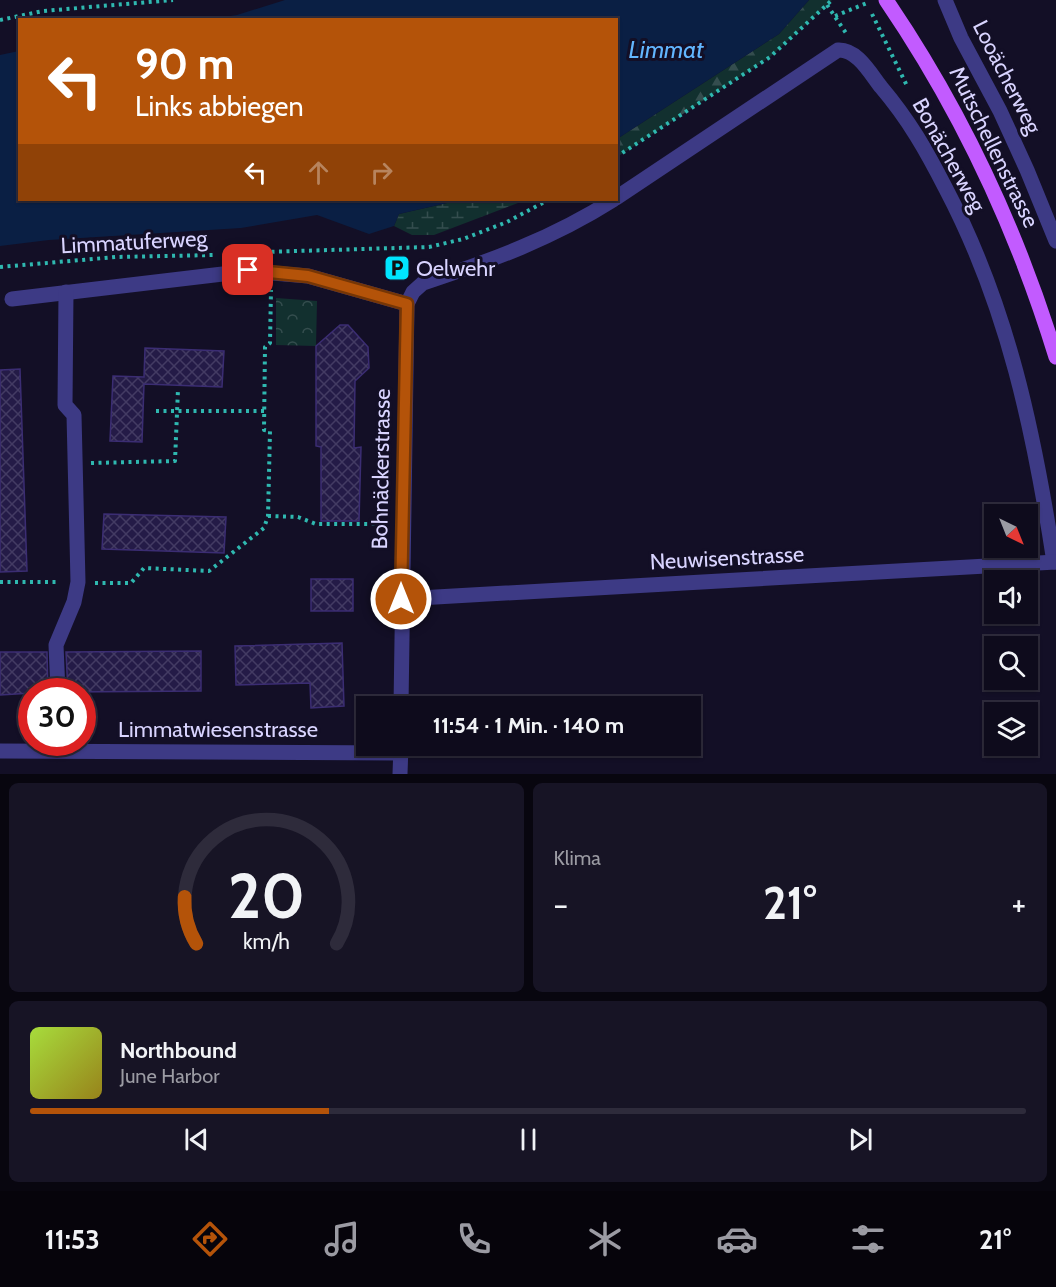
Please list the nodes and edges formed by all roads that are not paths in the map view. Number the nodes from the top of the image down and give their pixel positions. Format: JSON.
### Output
{"nodes":[{"id":1,"x":886,"y":0,"type":"edge"},
{"id":2,"x":946,"y":0,"type":"edge"},
{"id":3,"x":618,"y":197,"type":"edge"},
{"id":4,"x":612,"y":201,"type":"edge"},
{"id":5,"x":1056,"y":241,"type":"edge"},
{"id":6,"x":66,"y":292,"type":"junction"},
{"id":7,"x":12,"y":299,"type":"dead end"},
{"id":8,"x":407,"y":304,"type":"junction"},
{"id":9,"x":1056,"y":357,"type":"edge"},
{"id":10,"x":1055,"y":562,"type":"edge"},
{"id":11,"x":401,"y":599,"type":"junction"},
{"id":12,"x":57,"y":678,"type":"edge"},
{"id":13,"x":401,"y":696,"type":"edge"},
{"id":14,"x":96,"y":747,"type":"edge"},
{"id":15,"x":356,"y":749,"type":"edge"},
{"id":16,"x":18,"y":750,"type":"edge"},
{"id":17,"x":0,"y":751,"type":"edge"},
{"id":18,"x":401,"y":756,"type":"edge"},
{"id":19,"x":400,"y":774,"type":"edge"}],
"edges":[{"from":1,"to":9,"type":"main road","name":"Mutschellenstrasse"},
{"from":2,"to":5,"type":"street","name":"Looächerweg"},
{"from":3,"to":10,"type":"street","name":"Bonächerweg"},
{"from":4,"to":8,"type":"street"},
{"from":6,"to":7,"type":"street"},
{"from":6,"to":8,"type":"street"},
{"from":6,"to":12,"type":"street"},
{"from":8,"to":11,"type":"street","name":"Bohnäckerstrasse"},
{"from":10,"to":11,"type":"street","name":"Neuwisenstrasse"},
{"from":11,"to":13,"type":"street","name":"Bohnäckerstrasse"},
{"from":14,"to":15,"type":"street","name":"Limmatwiesenstrasse"},
{"from":16,"to":17,"type":"street","name":"Limmatwiesenstrasse"},
{"from":18,"to":19,"type":"street"}]}
